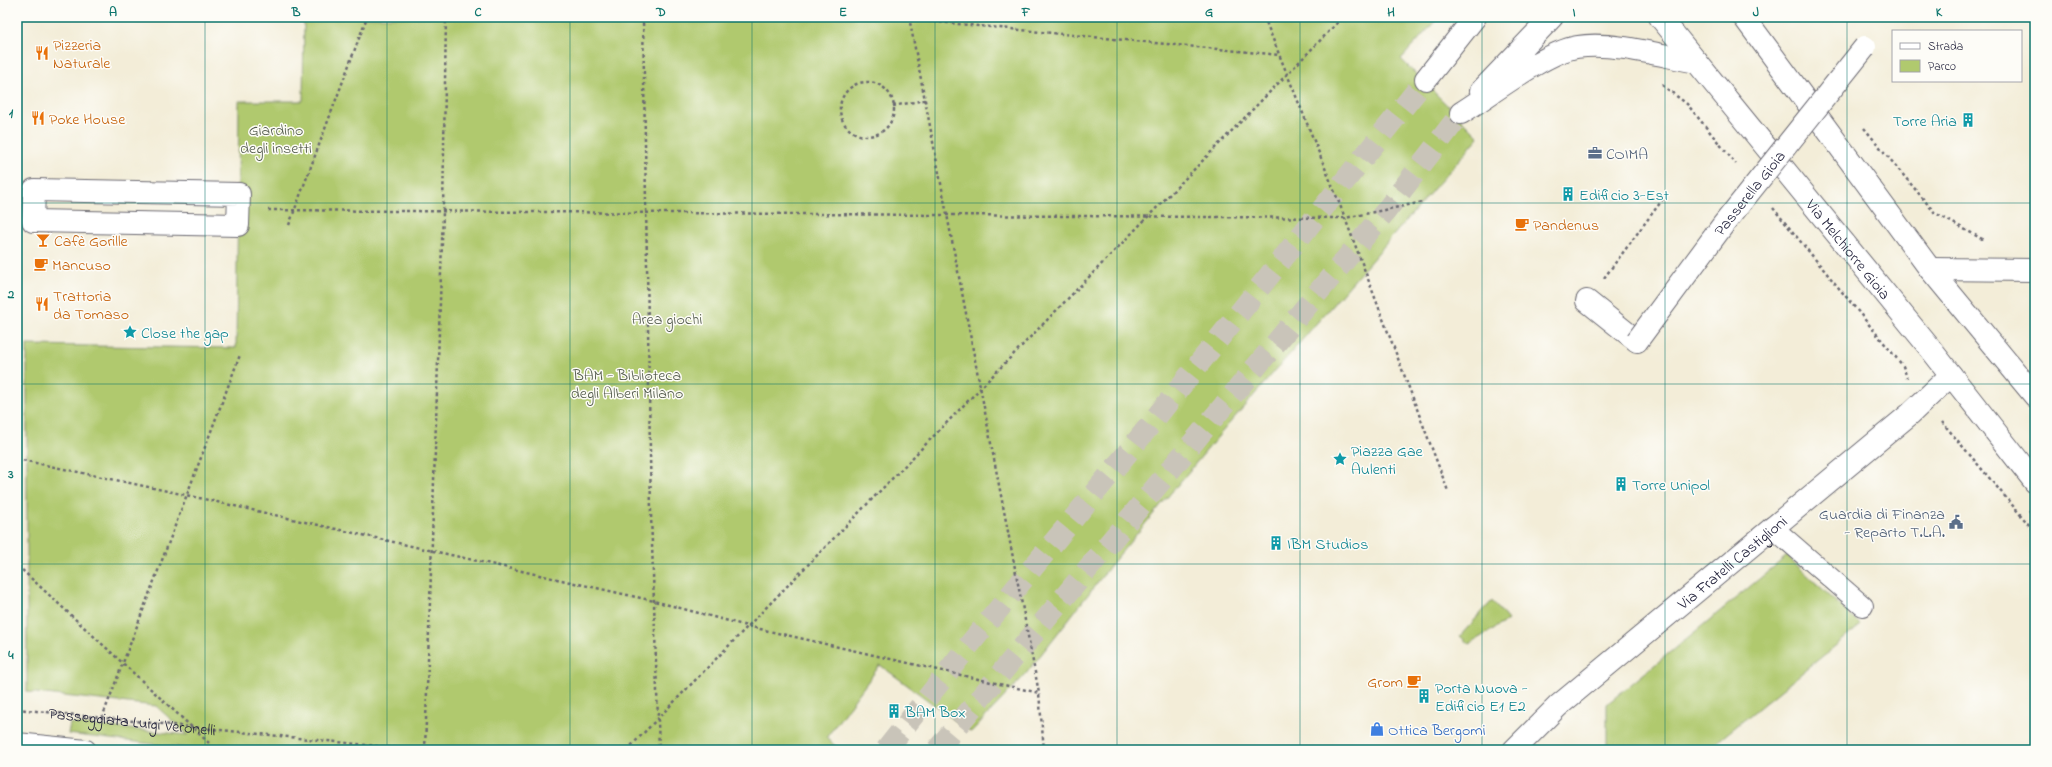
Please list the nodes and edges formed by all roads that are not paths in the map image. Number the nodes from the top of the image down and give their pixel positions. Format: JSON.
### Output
{"nodes":[{"id":1,"x":1475,"y":17,"type":"edge"},
{"id":2,"x":1552,"y":17,"type":"edge"},
{"id":3,"x":1660,"y":17,"type":"edge"},
{"id":4,"x":1744,"y":17,"type":"edge"},
{"id":5,"x":1865,"y":47,"type":"dead end"},
{"id":6,"x":1697,"y":62,"type":"junction"},
{"id":7,"x":1426,"y":79,"type":"tunnel mouth"},
{"id":8,"x":238,"y":209,"type":"joint"},
{"id":9,"x":1930,"y":269,"type":"junction"},
{"id":10,"x":2035,"y":270,"type":"edge"},
{"id":11,"x":1587,"y":301,"type":"road end"},
{"id":12,"x":1951,"y":375,"type":"junction"},
{"id":13,"x":2035,"y":396,"type":"edge"},
{"id":14,"x":2035,"y":482,"type":"edge"},
{"id":15,"x":1772,"y":527,"type":"junction"},
{"id":16,"x":1863,"y":606,"type":"dead end"},
{"id":17,"x":17,"y":743,"type":"edge"},
{"id":18,"x":86,"y":750,"type":"edge"},
{"id":19,"x":1514,"y":750,"type":"edge"}],
"edges":[{"from":1,"to":7,"type":"street"},
{"from":2,"to":6,"type":"street"},
{"from":3,"to":6,"type":"street","name":"Via Melchiorre Gioia"},
{"from":4,"to":9,"type":"street"},
{"from":5,"to":11,"type":"street","name":"Passerella Gioia","bridge":true},
{"from":6,"to":12,"type":"street","name":"Via Melchiorre Gioia"},
{"from":8,"to":8,"type":"street"},
{"from":9,"to":10,"type":"street"},
{"from":9,"to":13,"type":"street"},
{"from":12,"to":14,"type":"street","name":"Via Melchiorre Gioia"},
{"from":12,"to":15,"type":"street","name":"Via Fratelli Castiglioni"},
{"from":15,"to":16,"type":"lane"},
{"from":15,"to":19,"type":"street","name":"Via Fratelli Castiglioni"},
{"from":17,"to":18,"type":"lane"}]}
